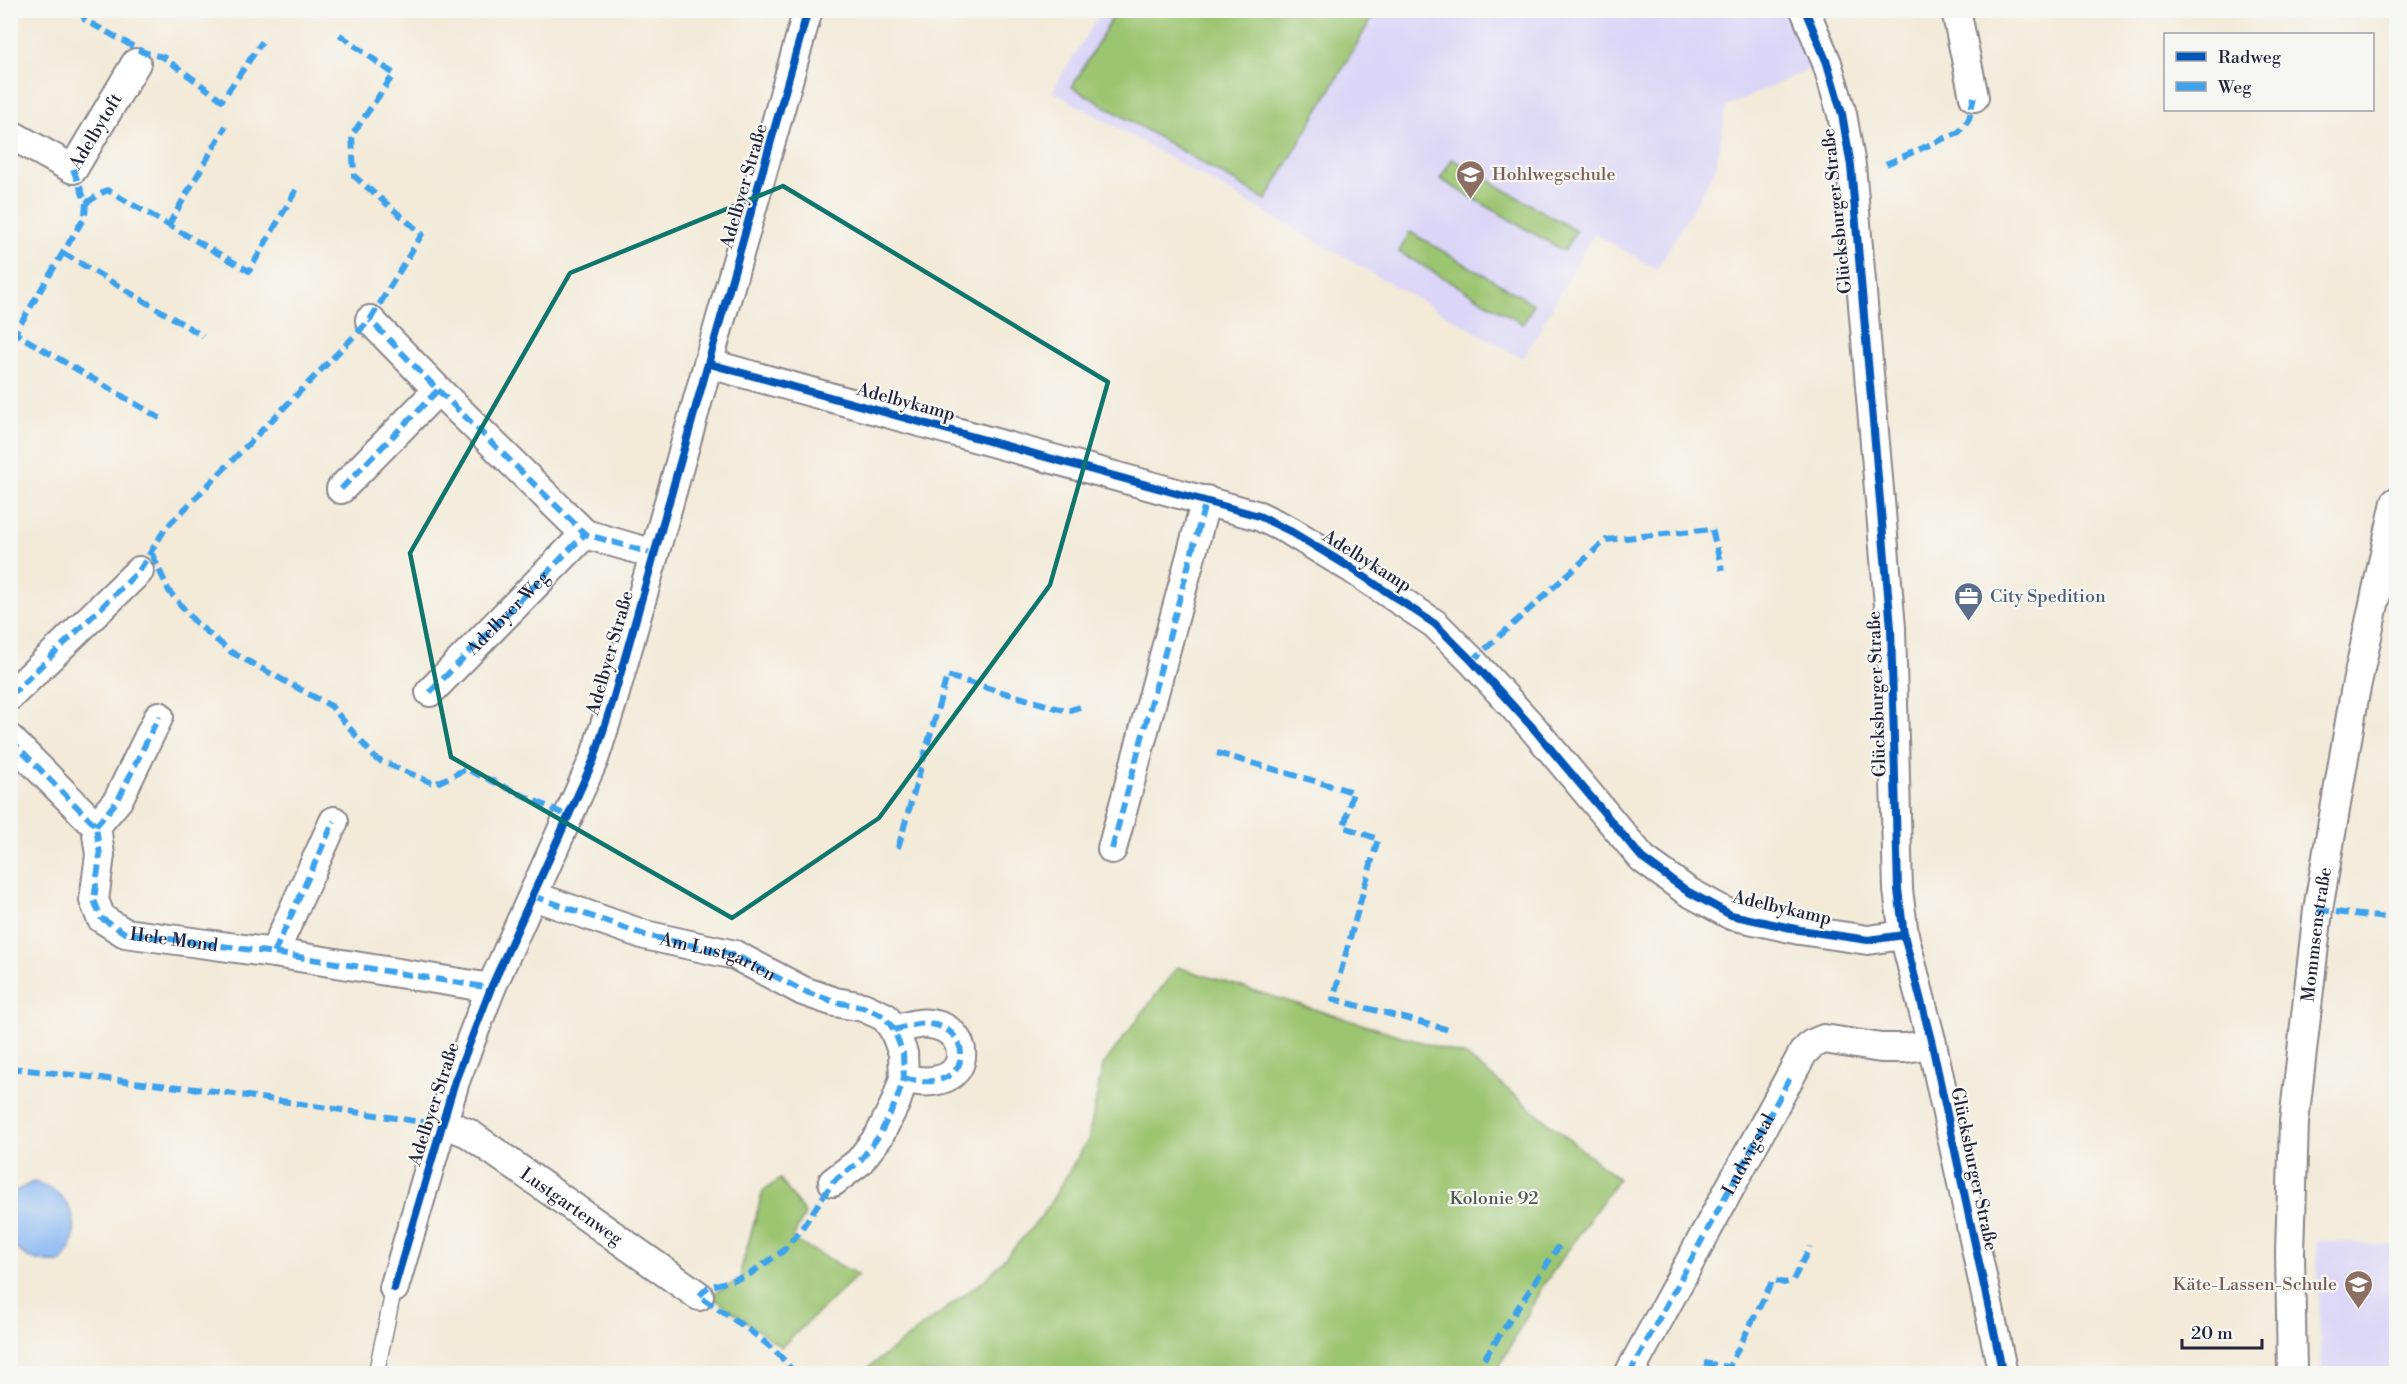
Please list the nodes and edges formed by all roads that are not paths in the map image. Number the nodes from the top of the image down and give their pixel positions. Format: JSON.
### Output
{"nodes":[{"id":1,"x":808,"y":10,"type":"edge"},
{"id":2,"x":1805,"y":10,"type":"edge"},
{"id":3,"x":1956,"y":10,"type":"edge"},
{"id":4,"x":136,"y":63,"type":"dead end"},
{"id":5,"x":1974,"y":97,"type":"dead end"},
{"id":6,"x":10,"y":134,"type":"edge"},
{"id":7,"x":370,"y":320,"type":"dead end"},
{"id":8,"x":710,"y":364,"type":"junction"},
{"id":9,"x":438,"y":390,"type":"junction"},
{"id":10,"x":341,"y":489,"type":"dead end"},
{"id":11,"x":1206,"y":500,"type":"junction"},
{"id":12,"x":2397,"y":502,"type":"edge"},
{"id":13,"x":585,"y":534,"type":"junction"},
{"id":14,"x":654,"y":554,"type":"junction"},
{"id":15,"x":139,"y":571,"type":"dead end"},
{"id":16,"x":430,"y":692,"type":"dead end"},
{"id":17,"x":10,"y":696,"type":"edge"},
{"id":18,"x":159,"y":716,"type":"dead end"},
{"id":19,"x":10,"y":739,"type":"edge"},
{"id":20,"x":334,"y":822,"type":"dead end"},
{"id":21,"x":96,"y":826,"type":"junction"},
{"id":22,"x":1112,"y":849,"type":"dead end"},
{"id":23,"x":533,"y":896,"type":"junction"},
{"id":24,"x":1904,"y":935,"type":"junction"},
{"id":25,"x":274,"y":953,"type":"junction"},
{"id":26,"x":491,"y":988,"type":"junction"},
{"id":27,"x":894,"y":1030,"type":"junction"},
{"id":28,"x":1932,"y":1044,"type":"junction"},
{"id":29,"x":904,"y":1078,"type":"junction"},
{"id":30,"x":441,"y":1122,"type":"junction"},
{"id":31,"x":833,"y":1182,"type":"dead end"},
{"id":32,"x":394,"y":1288,"type":"joint"},
{"id":33,"x":699,"y":1296,"type":"dead end"},
{"id":34,"x":376,"y":1374,"type":"edge"},
{"id":35,"x":1629,"y":1374,"type":"edge"},
{"id":36,"x":2003,"y":1374,"type":"edge"},
{"id":37,"x":2292,"y":1374,"type":"edge"}],
"edges":[{"from":1,"to":8,"type":"street","name":"Adelbyer Straße"},
{"from":2,"to":24,"type":"street","name":"Glücksburger Straße"},
{"from":3,"to":5,"type":"street"},
{"from":4,"to":6,"type":"street","name":"Adelbytoft"},
{"from":7,"to":9,"type":"street"},
{"from":8,"to":11,"type":"street","name":"Adelbykamp"},
{"from":8,"to":14,"type":"street","name":"Adelbyer Straße"},
{"from":9,"to":10,"type":"street"},
{"from":9,"to":13,"type":"street"},
{"from":11,"to":22,"type":"street"},
{"from":11,"to":24,"type":"street","name":"Adelbykamp"},
{"from":12,"to":37,"type":"street","name":"Mommsenstraße"},
{"from":13,"to":14,"type":"street"},
{"from":13,"to":16,"type":"street","name":"Adelbyer Weg"},
{"from":14,"to":23,"type":"street","name":"Adelbyer Straße"},
{"from":15,"to":17,"type":"street"},
{"from":18,"to":21,"type":"street"},
{"from":19,"to":21,"type":"street"},
{"from":20,"to":25,"type":"street"},
{"from":21,"to":25,"type":"street","name":"Hele Mond"},
{"from":23,"to":26,"type":"street","name":"Adelbyer Straße"},
{"from":23,"to":27,"type":"street","name":"Am Lustgarten"},
{"from":24,"to":28,"type":"street","name":"Glücksburger Straße"},
{"from":25,"to":26,"type":"street","name":"Hele Mond"},
{"from":26,"to":30,"type":"street","name":"Adelbyer Straße"},
{"from":27,"to":29,"type":"street"},
{"from":27,"to":29,"type":"street"},
{"from":28,"to":35,"type":"street","name":"Ludwigstal"},
{"from":28,"to":36,"type":"street","name":"Glücksburger Straße"},
{"from":29,"to":31,"type":"street"},
{"from":30,"to":32,"type":"street","name":"Adelbyer Straße"},
{"from":30,"to":33,"type":"street","name":"Lustgartenweg"},
{"from":32,"to":34,"type":"lane"}]}
